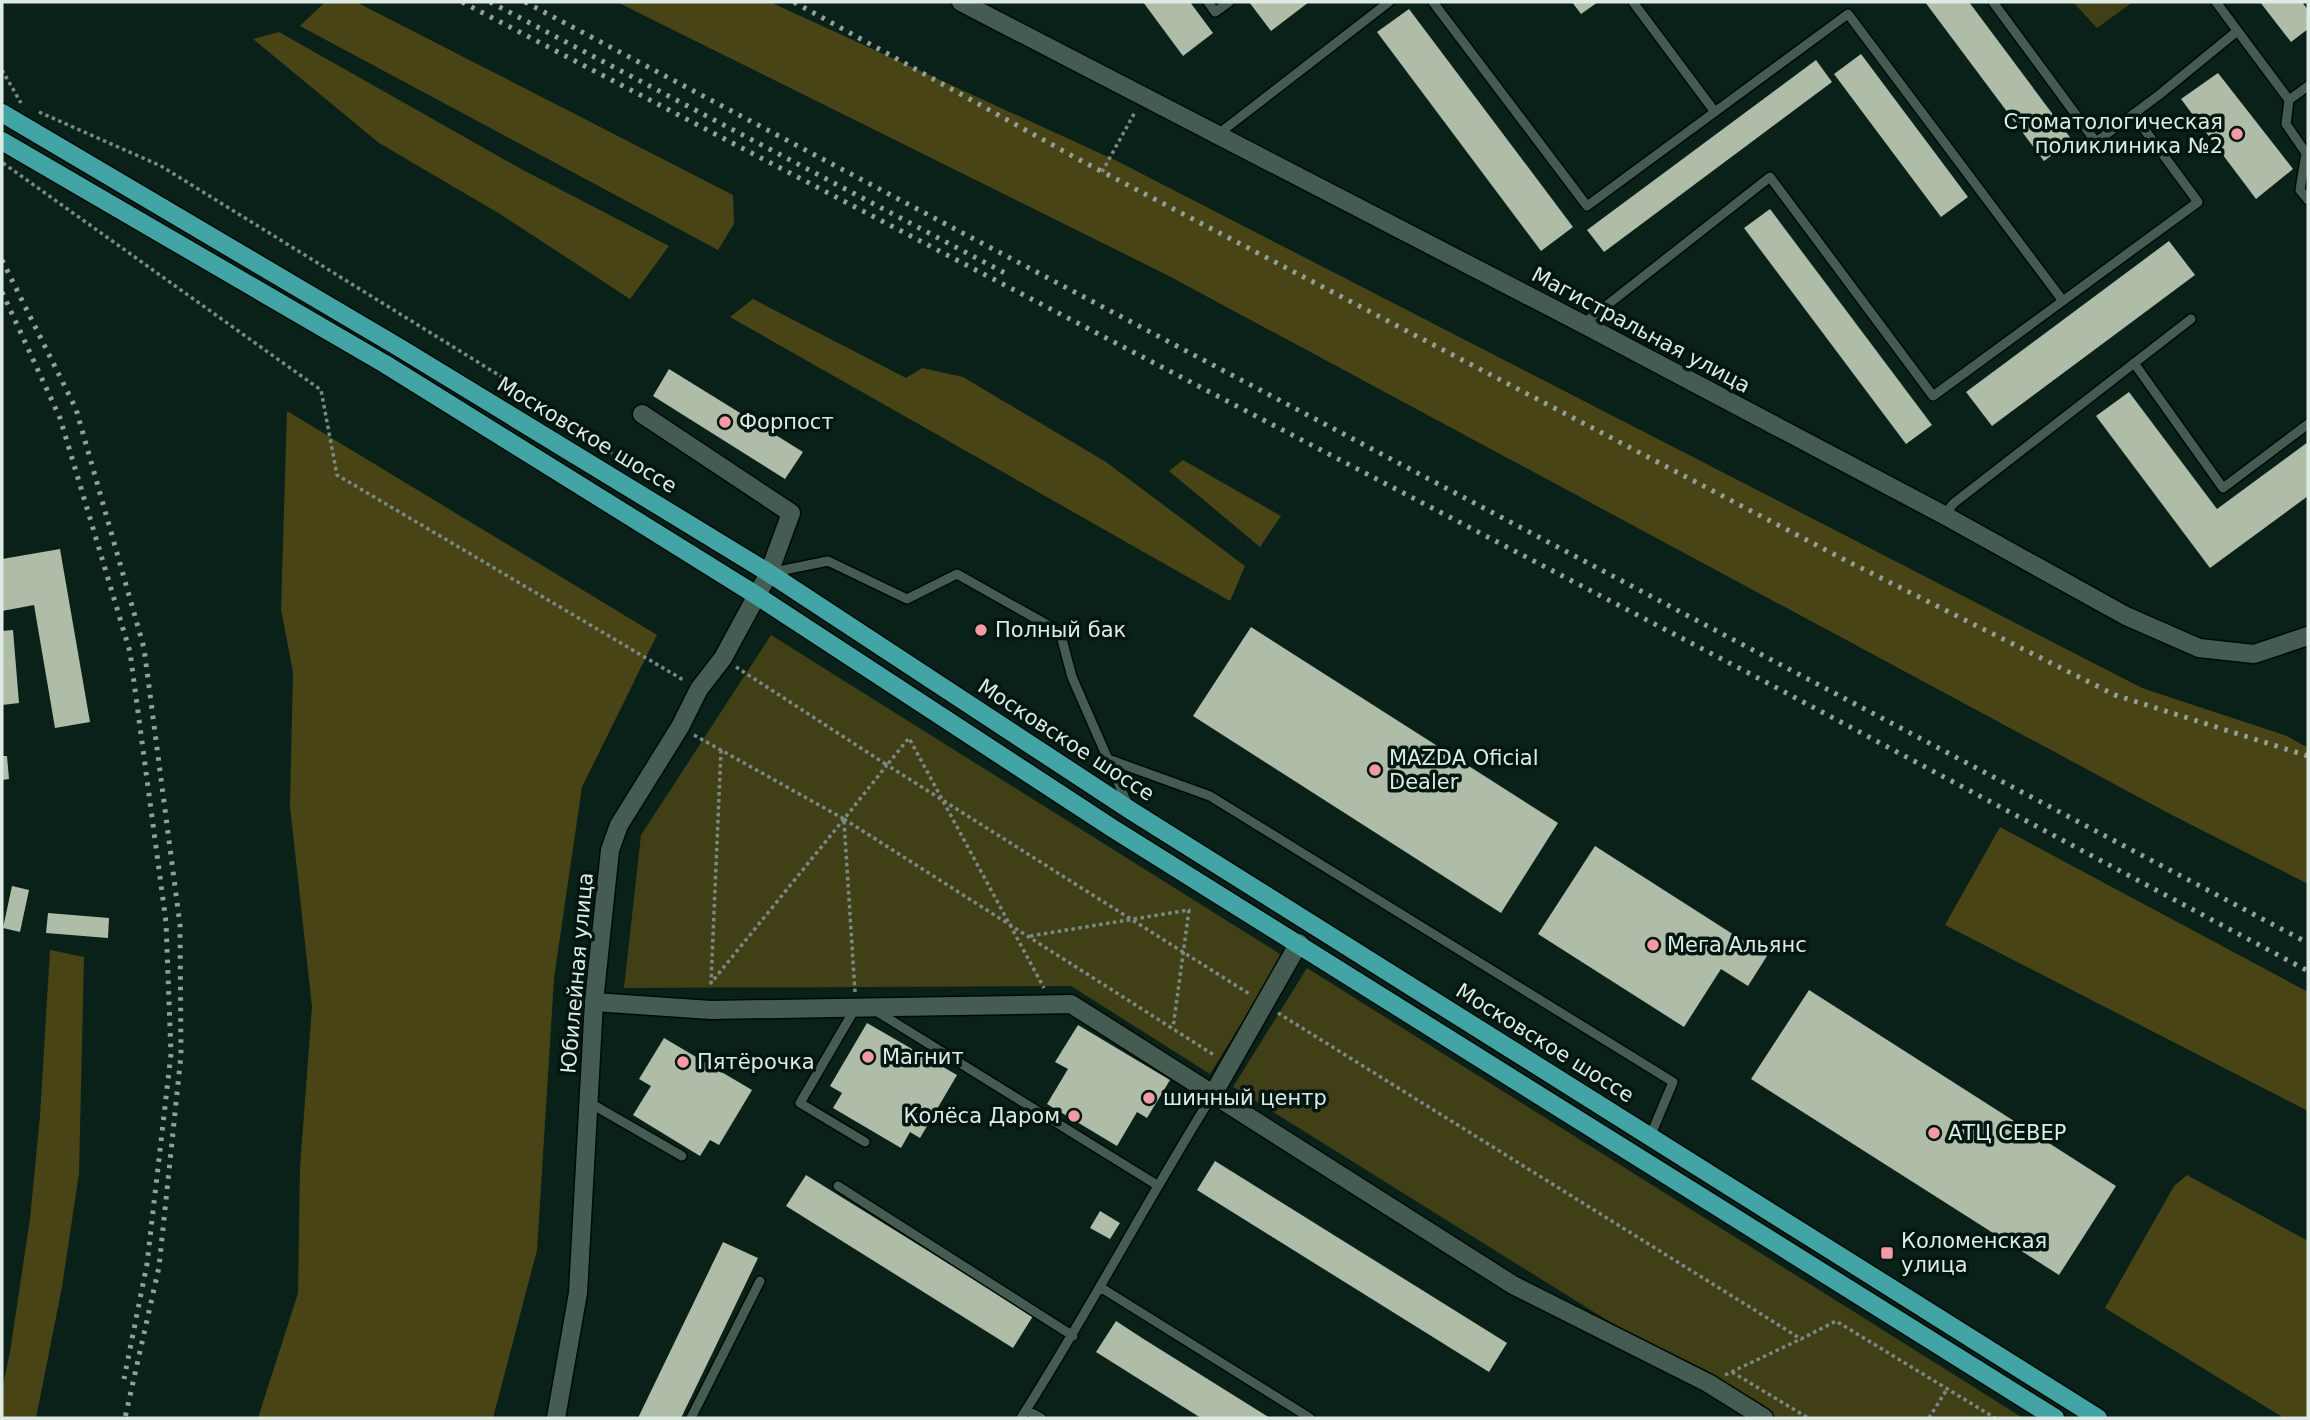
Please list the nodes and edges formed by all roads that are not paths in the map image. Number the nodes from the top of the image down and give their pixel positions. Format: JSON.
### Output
{"nodes":[{"id":1,"x":961,"y":2,"type":"edge"},
{"id":2,"x":1208,"y":2,"type":"edge"},
{"id":3,"x":1228,"y":2,"type":"edge"},
{"id":4,"x":1389,"y":2,"type":"edge"},
{"id":5,"x":1433,"y":2,"type":"edge"},
{"id":6,"x":1633,"y":2,"type":"edge"},
{"id":7,"x":1993,"y":2,"type":"edge"},
{"id":8,"x":2216,"y":2,"type":"edge"},
{"id":9,"x":2235,"y":32,"type":"junction"},
{"id":10,"x":2308,"y":86,"type":"edge"},
{"id":11,"x":2289,"y":100,"type":"junction"},
{"id":12,"x":1715,"y":112,"type":"junction"},
{"id":13,"x":2,"y":113,"type":"edge"},
{"id":14,"x":2133,"y":114,"type":"junction"},
{"id":15,"x":1217,"y":135,"type":"junction"},
{"id":16,"x":2,"y":141,"type":"edge"},
{"id":17,"x":2308,"y":200,"type":"edge"},
{"id":18,"x":2063,"y":301,"type":"junction"},
{"id":19,"x":2191,"y":319,"type":"dead end"},
{"id":20,"x":1583,"y":324,"type":"junction"},
{"id":21,"x":2134,"y":363,"type":"junction"},
{"id":22,"x":642,"y":414,"type":"dead end"},
{"id":23,"x":2308,"y":424,"type":"edge"},
{"id":24,"x":1944,"y":515,"type":"junction"},
{"id":25,"x":769,"y":573,"type":"junction"},
{"id":26,"x":756,"y":595,"type":"junction"},
{"id":27,"x":2308,"y":636,"type":"edge"},
{"id":28,"x":1108,"y":759,"type":"junction"},
{"id":29,"x":1130,"y":810,"type":"junction"},
{"id":30,"x":1299,"y":943,"type":"junction"},
{"id":31,"x":594,"y":1002,"type":"junction"},
{"id":32,"x":863,"y":1007,"type":"junction"},
{"id":33,"x":1212,"y":1096,"type":"junction"},
{"id":34,"x":590,"y":1103,"type":"junction"},
{"id":35,"x":1650,"y":1137,"type":"junction"},
{"id":36,"x":864,"y":1142,"type":"dead end"},
{"id":37,"x":682,"y":1156,"type":"dead end"},
{"id":38,"x":1157,"y":1185,"type":"junction"},
{"id":39,"x":838,"y":1186,"type":"dead end"},
{"id":40,"x":760,"y":1281,"type":"dead end"},
{"id":41,"x":1100,"y":1287,"type":"junction"},
{"id":42,"x":1073,"y":1335,"type":"junction"},
{"id":43,"x":1024,"y":1414,"type":"edge"},
{"id":44,"x":556,"y":1418,"type":"edge"},
{"id":45,"x":691,"y":1418,"type":"edge"},
{"id":46,"x":1041,"y":1418,"type":"edge"},
{"id":47,"x":1310,"y":1418,"type":"edge"},
{"id":48,"x":1764,"y":1418,"type":"edge"},
{"id":49,"x":2055,"y":1418,"type":"edge"},
{"id":50,"x":2098,"y":1418,"type":"edge"}],
"edges":[{"from":1,"to":15,"type":"street","name":"Магистральная улица"},
{"from":2,"to":3,"type":"lane"},
{"from":4,"to":15,"type":"lane"},
{"from":5,"to":12,"type":"lane"},
{"from":6,"to":12,"type":"lane"},
{"from":7,"to":14,"type":"lane"},
{"from":8,"to":9,"type":"lane"},
{"from":9,"to":11,"type":"lane"},
{"from":9,"to":14,"type":"lane"},
{"from":10,"to":11,"type":"lane"},
{"from":11,"to":17,"type":"lane"},
{"from":12,"to":18,"type":"lane"},
{"from":13,"to":25,"type":"main road","name":"Московское шоссе"},
{"from":14,"to":18,"type":"lane"},
{"from":15,"to":20,"type":"street","name":"Магистральная улица"},
{"from":16,"to":26,"type":"main road"},
{"from":18,"to":20,"type":"lane"},
{"from":19,"to":21,"type":"lane"},
{"from":20,"to":24,"type":"street","name":"Магистральная улица"},
{"from":21,"to":23,"type":"lane"},
{"from":21,"to":24,"type":"lane"},
{"from":22,"to":25,"type":"street","name":"Юбилейная улица"},
{"from":24,"to":27,"type":"street","name":"Магистральная улица"},
{"from":25,"to":26,"type":"street","name":"Юбилейная улица"},
{"from":25,"to":28,"type":"lane"},
{"from":25,"to":29,"type":"main road","name":"Московское шоссе"},
{"from":26,"to":30,"type":"main road"},
{"from":26,"to":31,"type":"street","name":"Юбилейная улица"},
{"from":28,"to":29,"type":"lane"},
{"from":28,"to":35,"type":"lane"},
{"from":29,"to":35,"type":"main road","name":"Московское шоссе"},
{"from":30,"to":33,"type":"street"},
{"from":30,"to":49,"type":"main road"},
{"from":31,"to":32,"type":"street"},
{"from":31,"to":34,"type":"street","name":"Юбилейная улица"},
{"from":32,"to":33,"type":"street"},
{"from":32,"to":36,"type":"lane"},
{"from":32,"to":38,"type":"lane"},
{"from":33,"to":38,"type":"lane"},
{"from":33,"to":48,"type":"street"},
{"from":34,"to":37,"type":"lane"},
{"from":34,"to":44,"type":"street","name":"Юбилейная улица"},
{"from":35,"to":50,"type":"main road","name":"Московское шоссе"},
{"from":38,"to":41,"type":"lane"},
{"from":39,"to":42,"type":"lane"},
{"from":40,"to":45,"type":"lane"},
{"from":41,"to":42,"type":"lane"},
{"from":41,"to":47,"type":"lane"},
{"from":42,"to":43,"type":"lane"},
{"from":43,"to":46,"type":"lane"}]}
